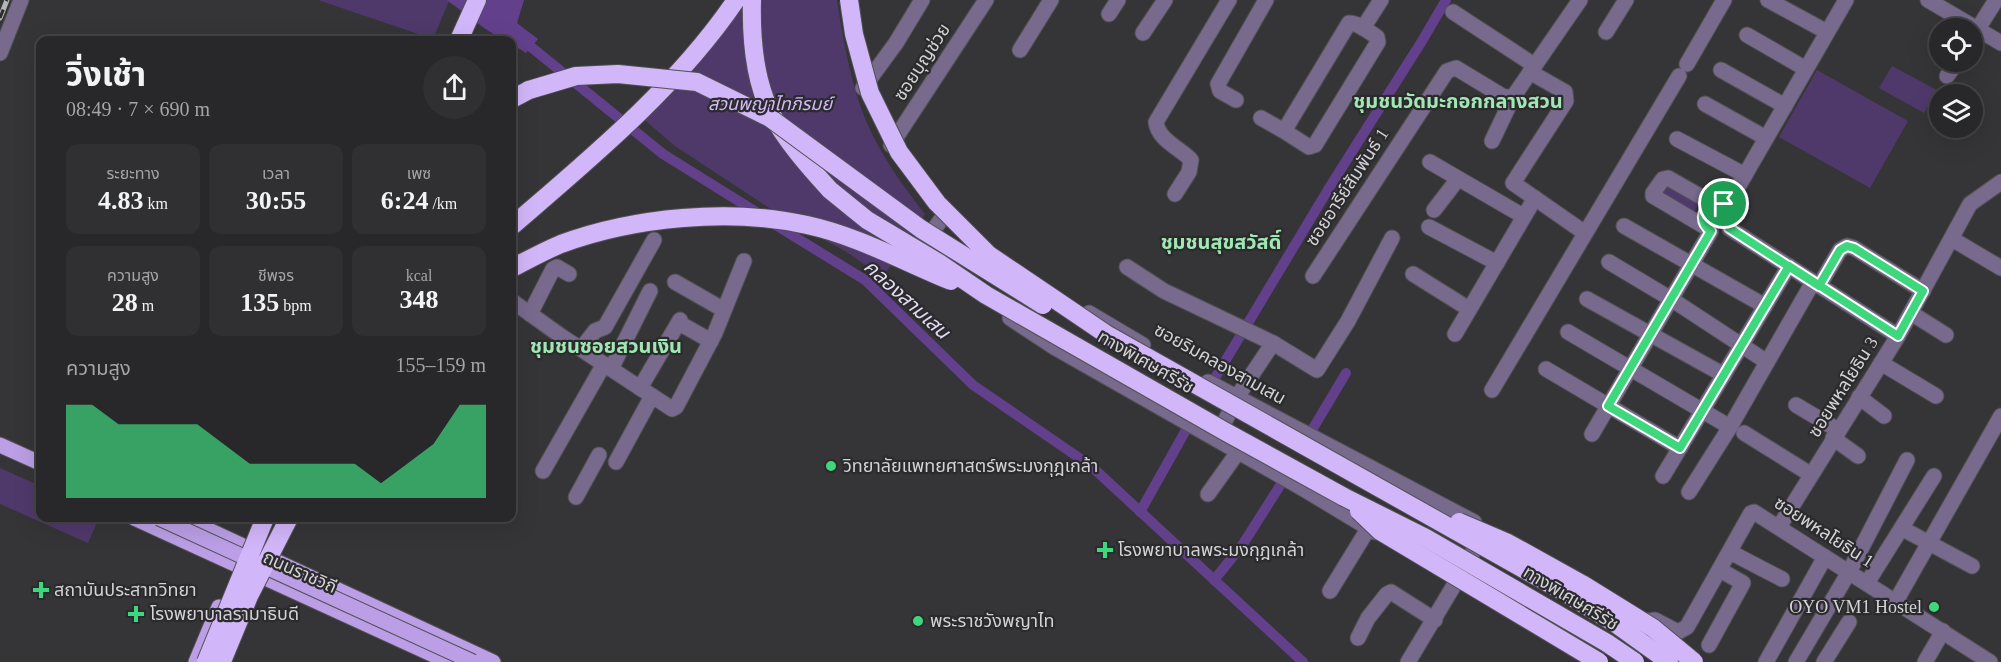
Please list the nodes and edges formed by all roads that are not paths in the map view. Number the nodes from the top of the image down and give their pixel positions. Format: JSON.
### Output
{"nodes":[{"id":1,"x":21,"y":0,"type":"edge"},
{"id":2,"x":467,"y":0,"type":"edge"},
{"id":3,"x":477,"y":0,"type":"edge"},
{"id":4,"x":728,"y":0,"type":"edge"},
{"id":5,"x":736,"y":0,"type":"edge"},
{"id":6,"x":752,"y":0,"type":"edge"},
{"id":7,"x":842,"y":0,"type":"edge"},
{"id":8,"x":849,"y":0,"type":"edge"},
{"id":9,"x":922,"y":0,"type":"edge"},
{"id":10,"x":986,"y":0,"type":"edge"},
{"id":11,"x":1051,"y":0,"type":"edge"},
{"id":12,"x":1118,"y":0,"type":"edge"},
{"id":13,"x":1165,"y":0,"type":"edge"},
{"id":14,"x":1229,"y":0,"type":"edge"},
{"id":15,"x":1266,"y":0,"type":"edge"},
{"id":16,"x":1381,"y":0,"type":"edge"},
{"id":17,"x":1580,"y":0,"type":"edge"},
{"id":18,"x":1626,"y":0,"type":"edge"},
{"id":19,"x":1724,"y":0,"type":"edge"},
{"id":20,"x":1768,"y":0,"type":"edge"},
{"id":21,"x":1844,"y":0,"type":"edge"},
{"id":22,"x":1928,"y":0,"type":"edge"},
{"id":23,"x":1996,"y":0,"type":"edge"},
{"id":24,"x":1453,"y":12,"type":"dead end"},
{"id":25,"x":1109,"y":14,"type":"dead end"},
{"id":26,"x":1953,"y":18,"type":"edge"},
{"id":27,"x":1983,"y":21,"type":"edge"},
{"id":28,"x":1363,"y":28,"type":"junction"},
{"id":29,"x":1606,"y":32,"type":"dead end"},
{"id":30,"x":1827,"y":32,"type":"junction"},
{"id":31,"x":1143,"y":33,"type":"dead end"},
{"id":32,"x":1747,"y":35,"type":"dead end"},
{"id":33,"x":453,"y":36,"type":"edge"},
{"id":34,"x":461,"y":36,"type":"edge"},
{"id":35,"x":1983,"y":36,"type":"edge"},
{"id":36,"x":705,"y":39,"type":"dead end"},
{"id":37,"x":2001,"y":42,"type":"edge"},
{"id":38,"x":1020,"y":50,"type":"dead end"},
{"id":39,"x":0,"y":53,"type":"edge"},
{"id":40,"x":1532,"y":68,"type":"junction"},
{"id":41,"x":1806,"y":69,"type":"junction"},
{"id":42,"x":1721,"y":70,"type":"dead end"},
{"id":43,"x":1950,"y":72,"type":"edge"},
{"id":44,"x":1947,"y":76,"type":"dead end"},
{"id":45,"x":863,"y":88,"type":"junction"},
{"id":46,"x":516,"y":97,"type":"edge"},
{"id":47,"x":1513,"y":97,"type":"junction"},
{"id":48,"x":1236,"y":100,"type":"dead end"},
{"id":49,"x":1705,"y":104,"type":"dead end"},
{"id":50,"x":1785,"y":106,"type":"junction"},
{"id":51,"x":1261,"y":118,"type":"dead end"},
{"id":52,"x":1284,"y":132,"type":"junction"},
{"id":53,"x":1766,"y":138,"type":"junction"},
{"id":54,"x":1677,"y":139,"type":"dead end"},
{"id":55,"x":1492,"y":141,"type":"dead end"},
{"id":56,"x":891,"y":145,"type":"junction"},
{"id":57,"x":1430,"y":162,"type":"dead end"},
{"id":58,"x":1745,"y":175,"type":"junction"},
{"id":59,"x":1458,"y":179,"type":"junction"},
{"id":60,"x":2001,"y":182,"type":"edge"},
{"id":61,"x":1175,"y":194,"type":"dead end"},
{"id":62,"x":1534,"y":198,"type":"junction"},
{"id":63,"x":1719,"y":205,"type":"junction"},
{"id":64,"x":1434,"y":210,"type":"dead end"},
{"id":65,"x":945,"y":214,"type":"junction"},
{"id":66,"x":1523,"y":216,"type":"junction"},
{"id":67,"x":516,"y":223,"type":"edge"},
{"id":68,"x":1624,"y":226,"type":"dead end"},
{"id":69,"x":1429,"y":227,"type":"dead end"},
{"id":70,"x":1729,"y":228,"type":"junction"},
{"id":71,"x":1709,"y":230,"type":"junction"},
{"id":72,"x":1585,"y":232,"type":"junction"},
{"id":73,"x":1392,"y":238,"type":"dead end"},
{"id":74,"x":1952,"y":239,"type":"junction"},
{"id":75,"x":654,"y":240,"type":"dead end"},
{"id":76,"x":744,"y":261,"type":"dead end"},
{"id":77,"x":1609,"y":262,"type":"dead end"},
{"id":78,"x":1497,"y":263,"type":"junction"},
{"id":79,"x":1691,"y":265,"type":"junction"},
{"id":80,"x":516,"y":266,"type":"edge"},
{"id":81,"x":1789,"y":266,"type":"junction"},
{"id":82,"x":1127,"y":267,"type":"dead end"},
{"id":83,"x":2001,"y":268,"type":"edge"},
{"id":84,"x":569,"y":274,"type":"dead end"},
{"id":85,"x":1413,"y":274,"type":"dead end"},
{"id":86,"x":1312,"y":276,"type":"dead end"},
{"id":87,"x":675,"y":282,"type":"dead end"},
{"id":88,"x":1816,"y":284,"type":"junction"},
{"id":89,"x":650,"y":291,"type":"dead end"},
{"id":90,"x":1923,"y":291,"type":"junction"},
{"id":91,"x":986,"y":295,"type":"junction"},
{"id":92,"x":1587,"y":299,"type":"dead end"},
{"id":93,"x":1671,"y":299,"type":"junction"},
{"id":94,"x":516,"y":304,"type":"edge"},
{"id":95,"x":1765,"y":306,"type":"junction"},
{"id":96,"x":1469,"y":309,"type":"junction"},
{"id":97,"x":724,"y":310,"type":"junction"},
{"id":98,"x":1911,"y":313,"type":"junction"},
{"id":99,"x":530,"y":314,"type":"junction"},
{"id":100,"x":1568,"y":332,"type":"dead end"},
{"id":101,"x":1106,"y":334,"type":"junction"},
{"id":102,"x":1455,"y":334,"type":"dead end"},
{"id":103,"x":1651,"y":334,"type":"junction"},
{"id":104,"x":1946,"y":335,"type":"dead end"},
{"id":105,"x":1898,"y":336,"type":"junction"},
{"id":106,"x":711,"y":342,"type":"junction"},
{"id":107,"x":1273,"y":343,"type":"junction"},
{"id":108,"x":1741,"y":346,"type":"junction"},
{"id":109,"x":581,"y":349,"type":"junction"},
{"id":110,"x":1767,"y":362,"type":"junction"},
{"id":111,"x":1881,"y":363,"type":"junction"},
{"id":112,"x":608,"y":367,"type":"junction"},
{"id":113,"x":1546,"y":369,"type":"dead end"},
{"id":114,"x":1630,"y":369,"type":"junction"},
{"id":115,"x":1724,"y":375,"type":"junction"},
{"id":116,"x":1492,"y":390,"type":"dead end"},
{"id":117,"x":646,"y":392,"type":"junction"},
{"id":118,"x":1936,"y":396,"type":"dead end"},
{"id":119,"x":1238,"y":397,"type":"junction"},
{"id":120,"x":1859,"y":397,"type":"junction"},
{"id":121,"x":1796,"y":405,"type":"dead end"},
{"id":122,"x":1608,"y":406,"type":"junction"},
{"id":123,"x":1702,"y":411,"type":"junction"},
{"id":124,"x":1884,"y":416,"type":"dead end"},
{"id":125,"x":2001,"y":416,"type":"edge"},
{"id":126,"x":1730,"y":427,"type":"junction"},
{"id":127,"x":0,"y":434,"type":"edge"},
{"id":128,"x":1592,"y":434,"type":"dead end"},
{"id":129,"x":1744,"y":434,"type":"dead end"},
{"id":130,"x":1836,"y":434,"type":"junction"},
{"id":131,"x":1216,"y":439,"type":"junction"},
{"id":132,"x":0,"y":445,"type":"edge"},
{"id":133,"x":1680,"y":448,"type":"junction"},
{"id":134,"x":36,"y":450,"type":"edge"},
{"id":135,"x":1238,"y":452,"type":"junction"},
{"id":136,"x":0,"y":455,"type":"edge"},
{"id":137,"x":599,"y":455,"type":"dead end"},
{"id":138,"x":1858,"y":456,"type":"dead end"},
{"id":139,"x":1907,"y":460,"type":"dead end"},
{"id":140,"x":36,"y":461,"type":"edge"},
{"id":141,"x":616,"y":462,"type":"dead end"},
{"id":142,"x":543,"y":471,"type":"dead end"},
{"id":143,"x":36,"y":472,"type":"edge"},
{"id":144,"x":1810,"y":474,"type":"junction"},
{"id":145,"x":1664,"y":476,"type":"dead end"},
{"id":146,"x":1934,"y":476,"type":"dead end"},
{"id":147,"x":1689,"y":492,"type":"dead end"},
{"id":148,"x":1208,"y":494,"type":"dead end"},
{"id":149,"x":1344,"y":497,"type":"junction"},
{"id":150,"x":576,"y":498,"type":"dead end"},
{"id":151,"x":1407,"y":504,"type":"junction"},
{"id":152,"x":143,"y":522,"type":"edge"},
{"id":153,"x":168,"y":522,"type":"edge"},
{"id":154,"x":192,"y":522,"type":"edge"},
{"id":155,"x":255,"y":522,"type":"edge"},
{"id":156,"x":263,"y":522,"type":"edge"},
{"id":157,"x":282,"y":522,"type":"edge"},
{"id":158,"x":287,"y":522,"type":"edge"},
{"id":159,"x":1779,"y":527,"type":"junction"},
{"id":160,"x":206,"y":528,"type":"junction"},
{"id":161,"x":1368,"y":529,"type":"junction"},
{"id":162,"x":1486,"y":529,"type":"junction"},
{"id":163,"x":1903,"y":529,"type":"junction"},
{"id":164,"x":1929,"y":543,"type":"junction"},
{"id":165,"x":245,"y":546,"type":"junction"},
{"id":166,"x":198,"y":547,"type":"junction"},
{"id":167,"x":1730,"y":552,"type":"junction"},
{"id":168,"x":1825,"y":557,"type":"junction"},
{"id":169,"x":269,"y":558,"type":"junction"},
{"id":170,"x":237,"y":565,"type":"junction"},
{"id":171,"x":1972,"y":566,"type":"dead end"},
{"id":172,"x":1720,"y":570,"type":"junction"},
{"id":173,"x":1849,"y":572,"type":"junction"},
{"id":174,"x":261,"y":576,"type":"junction"},
{"id":175,"x":1782,"y":579,"type":"dead end"},
{"id":176,"x":1456,"y":582,"type":"junction"},
{"id":177,"x":1868,"y":584,"type":"junction"},
{"id":178,"x":1330,"y":591,"type":"dead end"},
{"id":179,"x":1896,"y":601,"type":"junction"},
{"id":180,"x":1435,"y":620,"type":"junction"},
{"id":181,"x":1649,"y":621,"type":"junction"},
{"id":182,"x":1849,"y":622,"type":"dead end"},
{"id":183,"x":409,"y":623,"type":"junction"},
{"id":184,"x":1943,"y":631,"type":"junction"},
{"id":185,"x":1358,"y":638,"type":"dead end"},
{"id":186,"x":1811,"y":638,"type":"junction"},
{"id":187,"x":403,"y":640,"type":"junction"},
{"id":188,"x":1709,"y":645,"type":"dead end"},
{"id":189,"x":1827,"y":656,"type":"edge"},
{"id":190,"x":1986,"y":661,"type":"edge"},
{"id":191,"x":196,"y":662,"type":"edge"},
{"id":192,"x":206,"y":662,"type":"edge"},
{"id":193,"x":222,"y":662,"type":"edge"},
{"id":194,"x":227,"y":662,"type":"edge"},
{"id":195,"x":449,"y":662,"type":"edge"},
{"id":196,"x":473,"y":662,"type":"edge"},
{"id":197,"x":493,"y":662,"type":"edge"},
{"id":198,"x":1408,"y":662,"type":"edge"},
{"id":199,"x":1598,"y":662,"type":"edge"},
{"id":200,"x":1619,"y":662,"type":"edge"},
{"id":201,"x":1635,"y":662,"type":"edge"},
{"id":202,"x":1669,"y":662,"type":"edge"},
{"id":203,"x":1688,"y":662,"type":"edge"},
{"id":204,"x":1694,"y":662,"type":"edge"},
{"id":205,"x":1766,"y":662,"type":"edge"},
{"id":206,"x":1796,"y":662,"type":"edge"},
{"id":207,"x":1925,"y":662,"type":"edge"}],
"edges":[{"from":1,"to":39,"type":"street"},
{"from":2,"to":33,"type":"main road"},
{"from":3,"to":34,"type":"highway"},
{"from":4,"to":36,"type":"street"},
{"from":5,"to":67,"type":"highway"},
{"from":6,"to":91,"type":"highway","name":"ทางพิเศษศรีรัช","bridge":true},
{"from":7,"to":45,"type":"street","name":"ซอยริมคลองสามเสน"},
{"from":8,"to":101,"type":"highway","name":"ทางพิเศษศรีรัช","bridge":true},
{"from":9,"to":45,"type":"street"},
{"from":10,"to":56,"type":"street","name":"ซอยบุญช่วย"},
{"from":11,"to":38,"type":"street"},
{"from":12,"to":25,"type":"street"},
{"from":13,"to":31,"type":"street"},
{"from":14,"to":61,"type":"street"},
{"from":15,"to":48,"type":"street"},
{"from":16,"to":28,"type":"street"},
{"from":17,"to":40,"type":"street"},
{"from":18,"to":29,"type":"street"},
{"from":19,"to":72,"type":"street"},
{"from":20,"to":30,"type":"street"},
{"from":21,"to":30,"type":"street"},
{"from":22,"to":26,"type":"street"},
{"from":23,"to":27,"type":"street"},
{"from":24,"to":40,"type":"street"},
{"from":28,"to":52,"type":"street"},
{"from":28,"to":52,"type":"street"},
{"from":30,"to":41,"type":"street"},
{"from":32,"to":41,"type":"street"},
{"from":35,"to":37,"type":"street"},
{"from":40,"to":47,"type":"street"},
{"from":40,"to":62,"type":"street"},
{"from":41,"to":50,"type":"street"},
{"from":42,"to":50,"type":"street"},
{"from":43,"to":44,"type":"street"},
{"from":45,"to":56,"type":"street","name":"ซอยริมคลองสามเสน"},
{"from":46,"to":101,"type":"highway","bridge":true},
{"from":47,"to":55,"type":"street"},
{"from":47,"to":86,"type":"street","name":"ซอยอารีย์สัมพันธ์ 1"},
{"from":49,"to":53,"type":"street"},
{"from":50,"to":53,"type":"street"},
{"from":51,"to":52,"type":"street"},
{"from":53,"to":58,"type":"street"},
{"from":54,"to":58,"type":"street"},
{"from":56,"to":65,"type":"street","name":"ซอยริมคลองสามเสน"},
{"from":57,"to":59,"type":"street"},
{"from":58,"to":63,"type":"street"},
{"from":59,"to":64,"type":"street"},
{"from":59,"to":66,"type":"street"},
{"from":60,"to":74,"type":"street","name":"ซอยพหลโยธิน 3"},
{"from":62,"to":66,"type":"street"},
{"from":62,"to":72,"type":"street"},
{"from":63,"to":70,"type":"street"},
{"from":63,"to":71,"type":"street"},
{"from":63,"to":71,"type":"street"},
{"from":65,"to":119,"type":"street","name":"ซอยริมคลองสามเสน"},
{"from":65,"to":131,"type":"street"},
{"from":66,"to":78,"type":"street"},
{"from":68,"to":79,"type":"street"},
{"from":69,"to":78,"type":"street"},
{"from":70,"to":71,"type":"street"},
{"from":70,"to":81,"type":"street"},
{"from":71,"to":79,"type":"street"},
{"from":72,"to":116,"type":"street"},
{"from":73,"to":107,"type":"street"},
{"from":74,"to":83,"type":"street"},
{"from":74,"to":90,"type":"street","name":"ซอยพหลโยธิน 3"},
{"from":75,"to":109,"type":"street"},
{"from":76,"to":97,"type":"street"},
{"from":77,"to":93,"type":"street"},
{"from":78,"to":96,"type":"street"},
{"from":79,"to":93,"type":"street"},
{"from":79,"to":95,"type":"street"},
{"from":80,"to":91,"type":"highway","bridge":true},
{"from":81,"to":88,"type":"street"},
{"from":81,"to":95,"type":"street"},
{"from":82,"to":107,"type":"street"},
{"from":84,"to":99,"type":"street"},
{"from":85,"to":96,"type":"street"},
{"from":87,"to":97,"type":"street"},
{"from":88,"to":90,"type":"street"},
{"from":88,"to":105,"type":"street"},
{"from":88,"to":110,"type":"street"},
{"from":89,"to":112,"type":"street"},
{"from":90,"to":98,"type":"street","name":"ซอยพหลโยธิน 3"},
{"from":91,"to":149,"type":"highway","name":"ทางพิเศษศรีรัช","bridge":true},
{"from":92,"to":103,"type":"street"},
{"from":93,"to":103,"type":"street"},
{"from":93,"to":108,"type":"street"},
{"from":94,"to":99,"type":"street"},
{"from":95,"to":108,"type":"street"},
{"from":96,"to":102,"type":"street"},
{"from":97,"to":106,"type":"street"},
{"from":98,"to":104,"type":"street"},
{"from":98,"to":105,"type":"street","name":"ซอยพหลโยธิน 3"},
{"from":99,"to":109,"type":"street"},
{"from":100,"to":114,"type":"street"},
{"from":101,"to":151,"type":"highway","name":"ทางพิเศษศรีรัช","bridge":true},
{"from":103,"to":114,"type":"street"},
{"from":103,"to":115,"type":"street"},
{"from":105,"to":111,"type":"street","name":"ซอยพหลโยธิน 3"},
{"from":106,"to":117,"type":"street"},
{"from":106,"to":117,"type":"street"},
{"from":107,"to":119,"type":"street"},
{"from":108,"to":110,"type":"street"},
{"from":108,"to":115,"type":"street"},
{"from":109,"to":112,"type":"street"},
{"from":110,"to":126,"type":"street"},
{"from":111,"to":118,"type":"street"},
{"from":111,"to":120,"type":"street","name":"ซอยพหลโยธิน 3"},
{"from":112,"to":117,"type":"street"},
{"from":112,"to":142,"type":"street"},
{"from":113,"to":122,"type":"street"},
{"from":114,"to":122,"type":"street"},
{"from":114,"to":123,"type":"street"},
{"from":115,"to":123,"type":"street"},
{"from":117,"to":141,"type":"street"},
{"from":119,"to":131,"type":"street"},
{"from":119,"to":162,"type":"street","name":"ซอยริมคลองสามเสน"},
{"from":120,"to":124,"type":"street"},
{"from":120,"to":130,"type":"street","name":"ซอยพหลโยธิน 3"},
{"from":121,"to":130,"type":"street"},
{"from":122,"to":128,"type":"street"},
{"from":122,"to":133,"type":"street"},
{"from":123,"to":126,"type":"street"},
{"from":123,"to":133,"type":"street"},
{"from":125,"to":164,"type":"street"},
{"from":126,"to":147,"type":"street"},
{"from":127,"to":134,"type":"main road"},
{"from":129,"to":144,"type":"street"},
{"from":130,"to":138,"type":"street"},
{"from":130,"to":144,"type":"street","name":"ซอยพหลโยธิน 3"},
{"from":131,"to":135,"type":"street"},
{"from":132,"to":140,"type":"main road"},
{"from":133,"to":145,"type":"street"},
{"from":135,"to":148,"type":"street"},
{"from":135,"to":161,"type":"street"},
{"from":136,"to":143,"type":"main road"},
{"from":137,"to":150,"type":"street"},
{"from":139,"to":173,"type":"street"},
{"from":144,"to":159,"type":"street","name":"ซอยพหลโยธิน 3"},
{"from":146,"to":163,"type":"street"},
{"from":149,"to":199,"type":"highway","bridge":true},
{"from":149,"to":201,"type":"highway","name":"ทางพิเศษศรีรัช","bridge":true},
{"from":151,"to":202,"type":"highway","name":"ทางพิเศษศรีรัช","bridge":true},
{"from":151,"to":204,"type":"highway","bridge":true},
{"from":152,"to":166,"type":"main road","name":"ถนนราชวิถี"},
{"from":153,"to":196,"type":"main road","bridge":true},
{"from":154,"to":160,"type":"main road","name":"ถนนราชวิถี"},
{"from":155,"to":165,"type":"main road"},
{"from":156,"to":192,"type":"highway","bridge":true},
{"from":157,"to":169,"type":"main road"},
{"from":158,"to":193,"type":"highway","bridge":true},
{"from":159,"to":167,"type":"street","name":"ซอยพหลโยธิน 1"},
{"from":159,"to":168,"type":"street","name":"ซอยพหลโยธิน 1"},
{"from":160,"to":165,"type":"main road","name":"ถนนราชวิถี"},
{"from":160,"to":166,"type":"main road"},
{"from":161,"to":176,"type":"street"},
{"from":161,"to":178,"type":"street"},
{"from":162,"to":176,"type":"street"},
{"from":162,"to":181,"type":"street","name":"ซอยริมคลองสามเสน"},
{"from":163,"to":164,"type":"street"},
{"from":163,"to":177,"type":"street"},
{"from":164,"to":171,"type":"street"},
{"from":164,"to":179,"type":"street"},
{"from":165,"to":169,"type":"main road","name":"ถนนราชวิถี"},
{"from":165,"to":170,"type":"main road"},
{"from":166,"to":170,"type":"main road","name":"ถนนราชวิถี"},
{"from":167,"to":172,"type":"street","name":"ซอยพหลโยธิน 1"},
{"from":167,"to":175,"type":"street"},
{"from":168,"to":173,"type":"street","name":"ซอยพหลโยธิน 1"},
{"from":168,"to":205,"type":"street"},
{"from":169,"to":174,"type":"main road"},
{"from":169,"to":183,"type":"main road","name":"ถนนราชวิถี"},
{"from":170,"to":174,"type":"main road","name":"ถนนราชวิถี"},
{"from":170,"to":191,"type":"main road"},
{"from":172,"to":181,"type":"street","name":"ซอยพหลโยธิน 1"},
{"from":172,"to":188,"type":"street"},
{"from":173,"to":177,"type":"street","name":"ซอยพหลโยธิน 1"},
{"from":173,"to":186,"type":"street"},
{"from":174,"to":187,"type":"main road","name":"ถนนราชวิถี"},
{"from":174,"to":194,"type":"main road"},
{"from":176,"to":180,"type":"street"},
{"from":176,"to":199,"type":"street"},
{"from":177,"to":179,"type":"street","name":"ซอยพหลโยธิน 1"},
{"from":179,"to":184,"type":"street","name":"ซอยพหลโยธิน 1"},
{"from":180,"to":185,"type":"street"},
{"from":180,"to":198,"type":"street"},
{"from":181,"to":200,"type":"street"},
{"from":181,"to":203,"type":"street","name":"ซอยริมคลองสามเสน"},
{"from":182,"to":189,"type":"street"},
{"from":183,"to":187,"type":"main road"},
{"from":183,"to":197,"type":"main road","name":"ถนนราชวิถี"},
{"from":184,"to":190,"type":"street","name":"ซอยพหลโยธิน 1"},
{"from":184,"to":207,"type":"street"},
{"from":186,"to":189,"type":"street"},
{"from":186,"to":206,"type":"street"},
{"from":187,"to":195,"type":"main road","name":"ถนนราชวิถี"}]}
